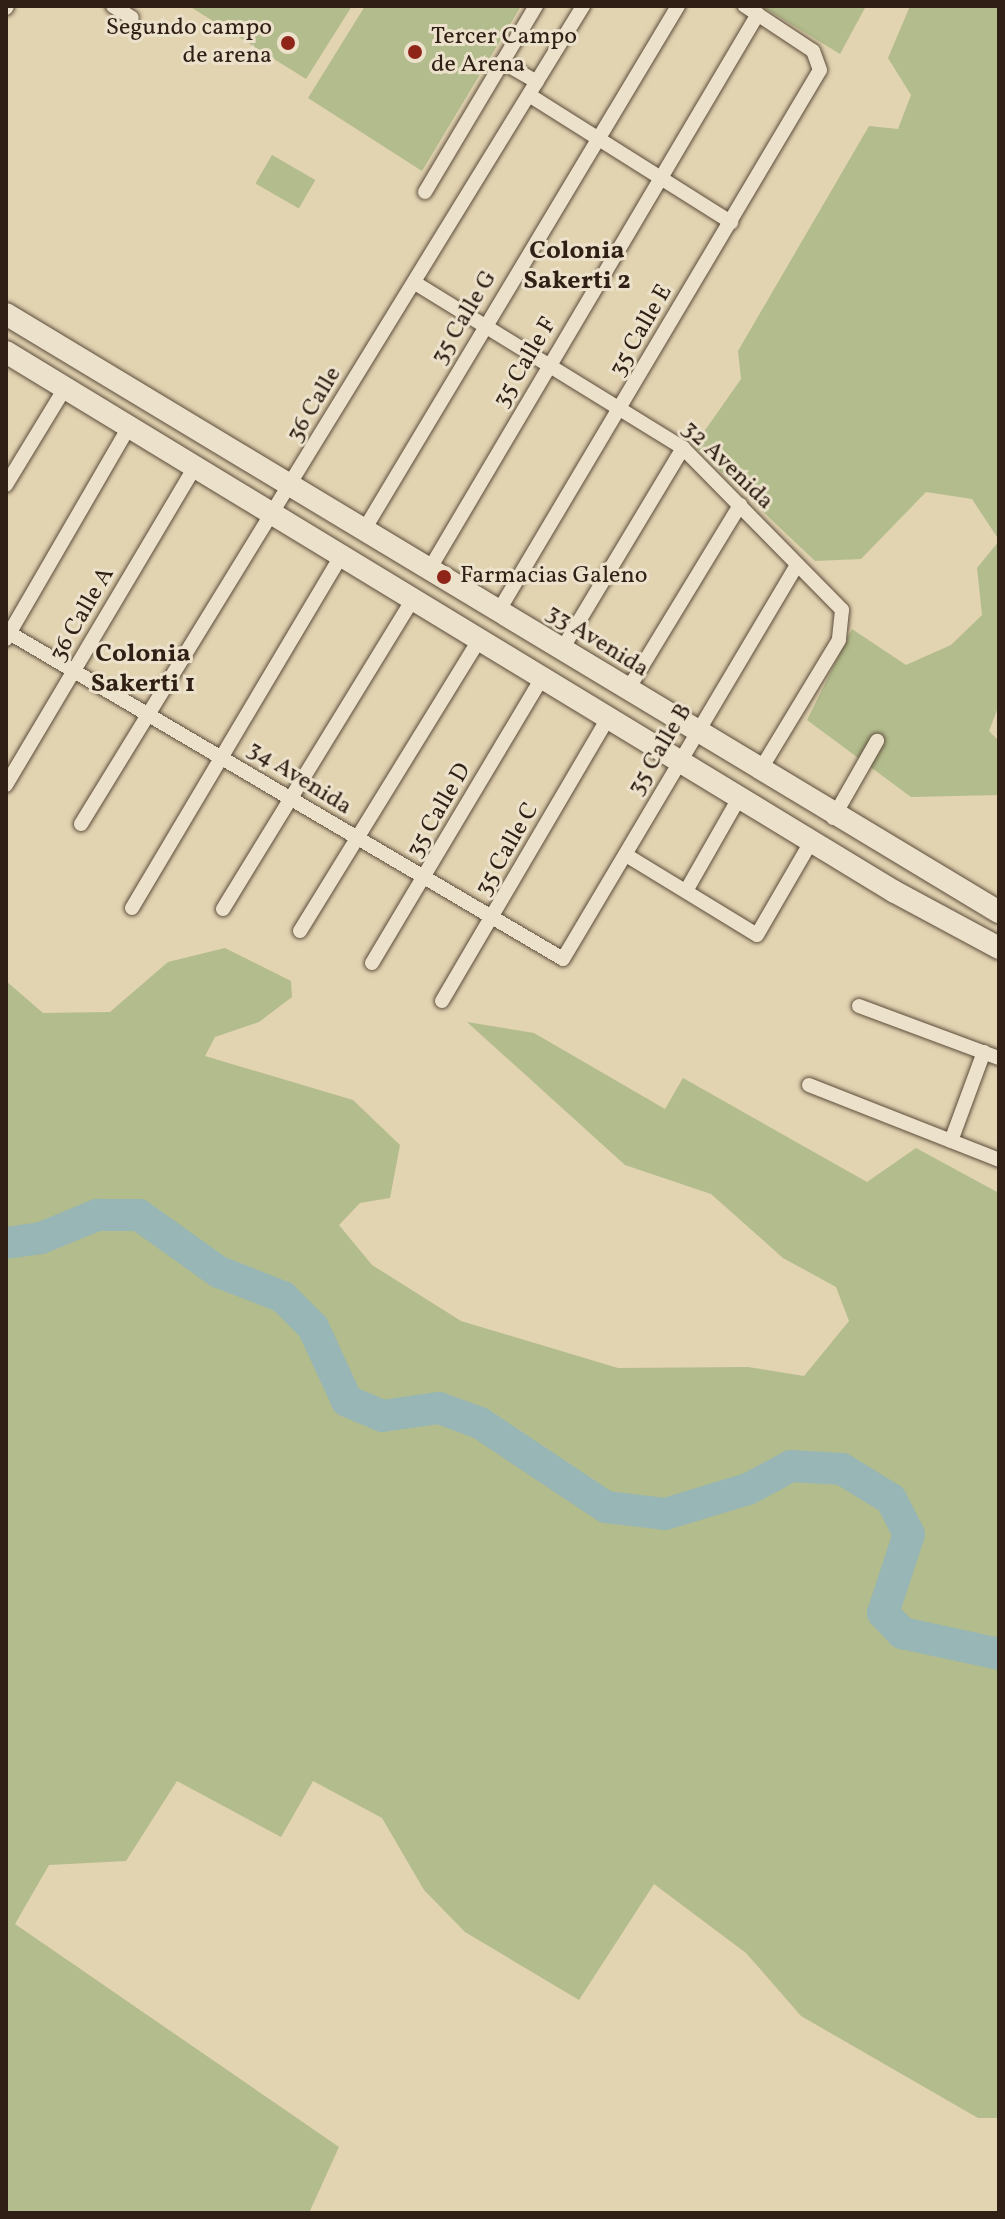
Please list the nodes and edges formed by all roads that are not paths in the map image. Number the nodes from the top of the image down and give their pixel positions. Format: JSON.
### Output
{"nodes":[{"id":1,"x":113,"y":6,"type":"edge"},
{"id":2,"x":536,"y":6,"type":"edge"},
{"id":3,"x":583,"y":6,"type":"edge"},
{"id":4,"x":678,"y":6,"type":"edge"},
{"id":5,"x":751,"y":10,"type":"edge"},
{"id":6,"x":132,"y":18,"type":"dead end"},
{"id":7,"x":502,"y":62,"type":"junction"},
{"id":8,"x":533,"y":89,"type":"junction"},
{"id":9,"x":597,"y":138,"type":"junction"},
{"id":10,"x":662,"y":176,"type":"junction"},
{"id":11,"x":425,"y":192,"type":"dead end"},
{"id":12,"x":731,"y":222,"type":"junction"},
{"id":13,"x":415,"y":283,"type":"junction"},
{"id":14,"x":6,"y":314,"type":"edge"},
{"id":15,"x":487,"y":326,"type":"junction"},
{"id":16,"x":6,"y":352,"type":"edge"},
{"id":17,"x":550,"y":364,"type":"junction"},
{"id":18,"x":65,"y":388,"type":"junction"},
{"id":19,"x":623,"y":407,"type":"junction"},
{"id":20,"x":129,"y":427,"type":"junction"},
{"id":21,"x":683,"y":448,"type":"junction"},
{"id":22,"x":195,"y":467,"type":"junction"},
{"id":23,"x":6,"y":485,"type":"edge"},
{"id":24,"x":292,"y":486,"type":"junction"},
{"id":25,"x":740,"y":505,"type":"junction"},
{"id":26,"x":273,"y":515,"type":"junction"},
{"id":27,"x":364,"y":530,"type":"junction"},
{"id":28,"x":341,"y":556,"type":"junction"},
{"id":29,"x":795,"y":568,"type":"junction"},
{"id":30,"x":429,"y":570,"type":"junction"},
{"id":31,"x":412,"y":600,"type":"junction"},
{"id":32,"x":498,"y":612,"type":"junction"},
{"id":33,"x":7,"y":635,"type":"edge"},
{"id":34,"x":479,"y":640,"type":"junction"},
{"id":35,"x":561,"y":651,"type":"junction"},
{"id":36,"x":75,"y":672,"type":"junction"},
{"id":37,"x":542,"y":678,"type":"junction"},
{"id":38,"x":627,"y":691,"type":"junction"},
{"id":39,"x":150,"y":718,"type":"junction"},
{"id":40,"x":608,"y":718,"type":"junction"},
{"id":41,"x":695,"y":733,"type":"junction"},
{"id":42,"x":877,"y":741,"type":"dead end"},
{"id":43,"x":226,"y":760,"type":"junction"},
{"id":44,"x":677,"y":761,"type":"junction"},
{"id":45,"x":759,"y":772,"type":"junction"},
{"id":46,"x":6,"y":785,"type":"edge"},
{"id":47,"x":739,"y":798,"type":"junction"},
{"id":48,"x":292,"y":801,"type":"junction"},
{"id":49,"x":833,"y":818,"type":"junction"},
{"id":50,"x":81,"y":824,"type":"dead end"},
{"id":51,"x":357,"y":841,"type":"junction"},
{"id":52,"x":811,"y":842,"type":"junction"},
{"id":53,"x":626,"y":855,"type":"junction"},
{"id":54,"x":425,"y":881,"type":"junction"},
{"id":55,"x":686,"y":891,"type":"junction"},
{"id":56,"x":132,"y":908,"type":"dead end"},
{"id":57,"x":223,"y":909,"type":"dead end"},
{"id":58,"x":999,"y":912,"type":"edge"},
{"id":59,"x":493,"y":921,"type":"junction"},
{"id":60,"x":300,"y":931,"type":"dead end"},
{"id":61,"x":999,"y":948,"type":"edge"},
{"id":62,"x":568,"y":955,"type":"joint"},
{"id":63,"x":372,"y":963,"type":"dead end"},
{"id":64,"x":442,"y":1001,"type":"dead end"},
{"id":65,"x":859,"y":1006,"type":"dead end"},
{"id":66,"x":984,"y":1052,"type":"junction"},
{"id":67,"x":999,"y":1058,"type":"edge"},
{"id":68,"x":809,"y":1085,"type":"dead end"},
{"id":69,"x":951,"y":1141,"type":"junction"},
{"id":70,"x":999,"y":1160,"type":"edge"}],
"edges":[{"from":1,"to":6,"type":"street"},
{"from":2,"to":7,"type":"street"},
{"from":3,"to":8,"type":"street","name":"36 Calle"},
{"from":4,"to":9,"type":"street","name":"35 Calle G"},
{"from":5,"to":10,"type":"street","name":"35 Calle F"},
{"from":5,"to":12,"type":"street","name":"35 Calle E"},
{"from":7,"to":8,"type":"street"},
{"from":7,"to":11,"type":"street"},
{"from":8,"to":9,"type":"street"},
{"from":8,"to":13,"type":"street","name":"36 Calle"},
{"from":9,"to":10,"type":"street"},
{"from":9,"to":15,"type":"street","name":"35 Calle G"},
{"from":10,"to":12,"type":"street"},
{"from":10,"to":17,"type":"street","name":"35 Calle F"},
{"from":12,"to":19,"type":"street","name":"35 Calle E"},
{"from":13,"to":15,"type":"street","name":"32 Avenida"},
{"from":13,"to":24,"type":"street","name":"36 Calle"},
{"from":14,"to":24,"type":"street","name":"33 Avenida"},
{"from":15,"to":17,"type":"street","name":"32 Avenida"},
{"from":15,"to":27,"type":"street","name":"35 Calle G"},
{"from":16,"to":18,"type":"street"},
{"from":17,"to":19,"type":"street","name":"32 Avenida"},
{"from":17,"to":30,"type":"street","name":"35 Calle F"},
{"from":18,"to":20,"type":"street"},
{"from":18,"to":23,"type":"street"},
{"from":19,"to":21,"type":"street","name":"32 Avenida"},
{"from":19,"to":32,"type":"street","name":"35 Calle E"},
{"from":20,"to":22,"type":"street"},
{"from":20,"to":33,"type":"street"},
{"from":21,"to":25,"type":"street","name":"32 Avenida"},
{"from":21,"to":35,"type":"street"},
{"from":22,"to":26,"type":"street"},
{"from":22,"to":36,"type":"street","name":"36 Calle A"},
{"from":24,"to":26,"type":"street","name":"36 Calle"},
{"from":24,"to":27,"type":"street","name":"33 Avenida"},
{"from":25,"to":29,"type":"street","name":"32 Avenida"},
{"from":25,"to":38,"type":"street"},
{"from":26,"to":28,"type":"street"},
{"from":26,"to":39,"type":"street","name":"36 Calle"},
{"from":27,"to":30,"type":"street","name":"33 Avenida"},
{"from":28,"to":31,"type":"street"},
{"from":28,"to":43,"type":"street"},
{"from":29,"to":41,"type":"street","name":"35 Calle B"},
{"from":29,"to":45,"type":"street","name":"32 Avenida"},
{"from":30,"to":32,"type":"street","name":"33 Avenida"},
{"from":31,"to":34,"type":"street"},
{"from":31,"to":48,"type":"street"},
{"from":32,"to":35,"type":"street","name":"33 Avenida"},
{"from":33,"to":36,"type":"street","name":"34 Avenida"},
{"from":34,"to":37,"type":"street"},
{"from":34,"to":51,"type":"street"},
{"from":35,"to":38,"type":"street","name":"33 Avenida"},
{"from":36,"to":39,"type":"street","name":"34 Avenida"},
{"from":36,"to":46,"type":"street","name":"36 Calle A"},
{"from":37,"to":40,"type":"street"},
{"from":37,"to":54,"type":"street","name":"35 Calle D"},
{"from":38,"to":41,"type":"street","name":"33 Avenida"},
{"from":39,"to":43,"type":"street","name":"34 Avenida"},
{"from":39,"to":50,"type":"street","name":"36 Calle"},
{"from":40,"to":44,"type":"street"},
{"from":40,"to":59,"type":"street","name":"35 Calle C"},
{"from":41,"to":44,"type":"street","name":"35 Calle B"},
{"from":41,"to":45,"type":"street","name":"33 Avenida"},
{"from":42,"to":49,"type":"street"},
{"from":43,"to":48,"type":"street","name":"34 Avenida"},
{"from":43,"to":56,"type":"street"},
{"from":44,"to":47,"type":"street"},
{"from":44,"to":53,"type":"street","name":"35 Calle B"},
{"from":45,"to":49,"type":"street","name":"33 Avenida"},
{"from":47,"to":52,"type":"street"},
{"from":47,"to":55,"type":"street"},
{"from":48,"to":51,"type":"street","name":"34 Avenida"},
{"from":48,"to":57,"type":"street"},
{"from":49,"to":58,"type":"street","name":"33 Avenida"},
{"from":51,"to":54,"type":"street","name":"34 Avenida"},
{"from":51,"to":60,"type":"street"},
{"from":52,"to":55,"type":"street"},
{"from":52,"to":61,"type":"street"},
{"from":53,"to":55,"type":"street"},
{"from":53,"to":62,"type":"street","name":"35 Calle B"},
{"from":54,"to":59,"type":"street","name":"34 Avenida"},
{"from":54,"to":63,"type":"street","name":"35 Calle D"},
{"from":59,"to":62,"type":"street","name":"34 Avenida"},
{"from":59,"to":64,"type":"street","name":"35 Calle C"},
{"from":65,"to":66,"type":"street"},
{"from":66,"to":67,"type":"street"},
{"from":66,"to":69,"type":"street"},
{"from":68,"to":69,"type":"street"},
{"from":69,"to":70,"type":"street"}]}
